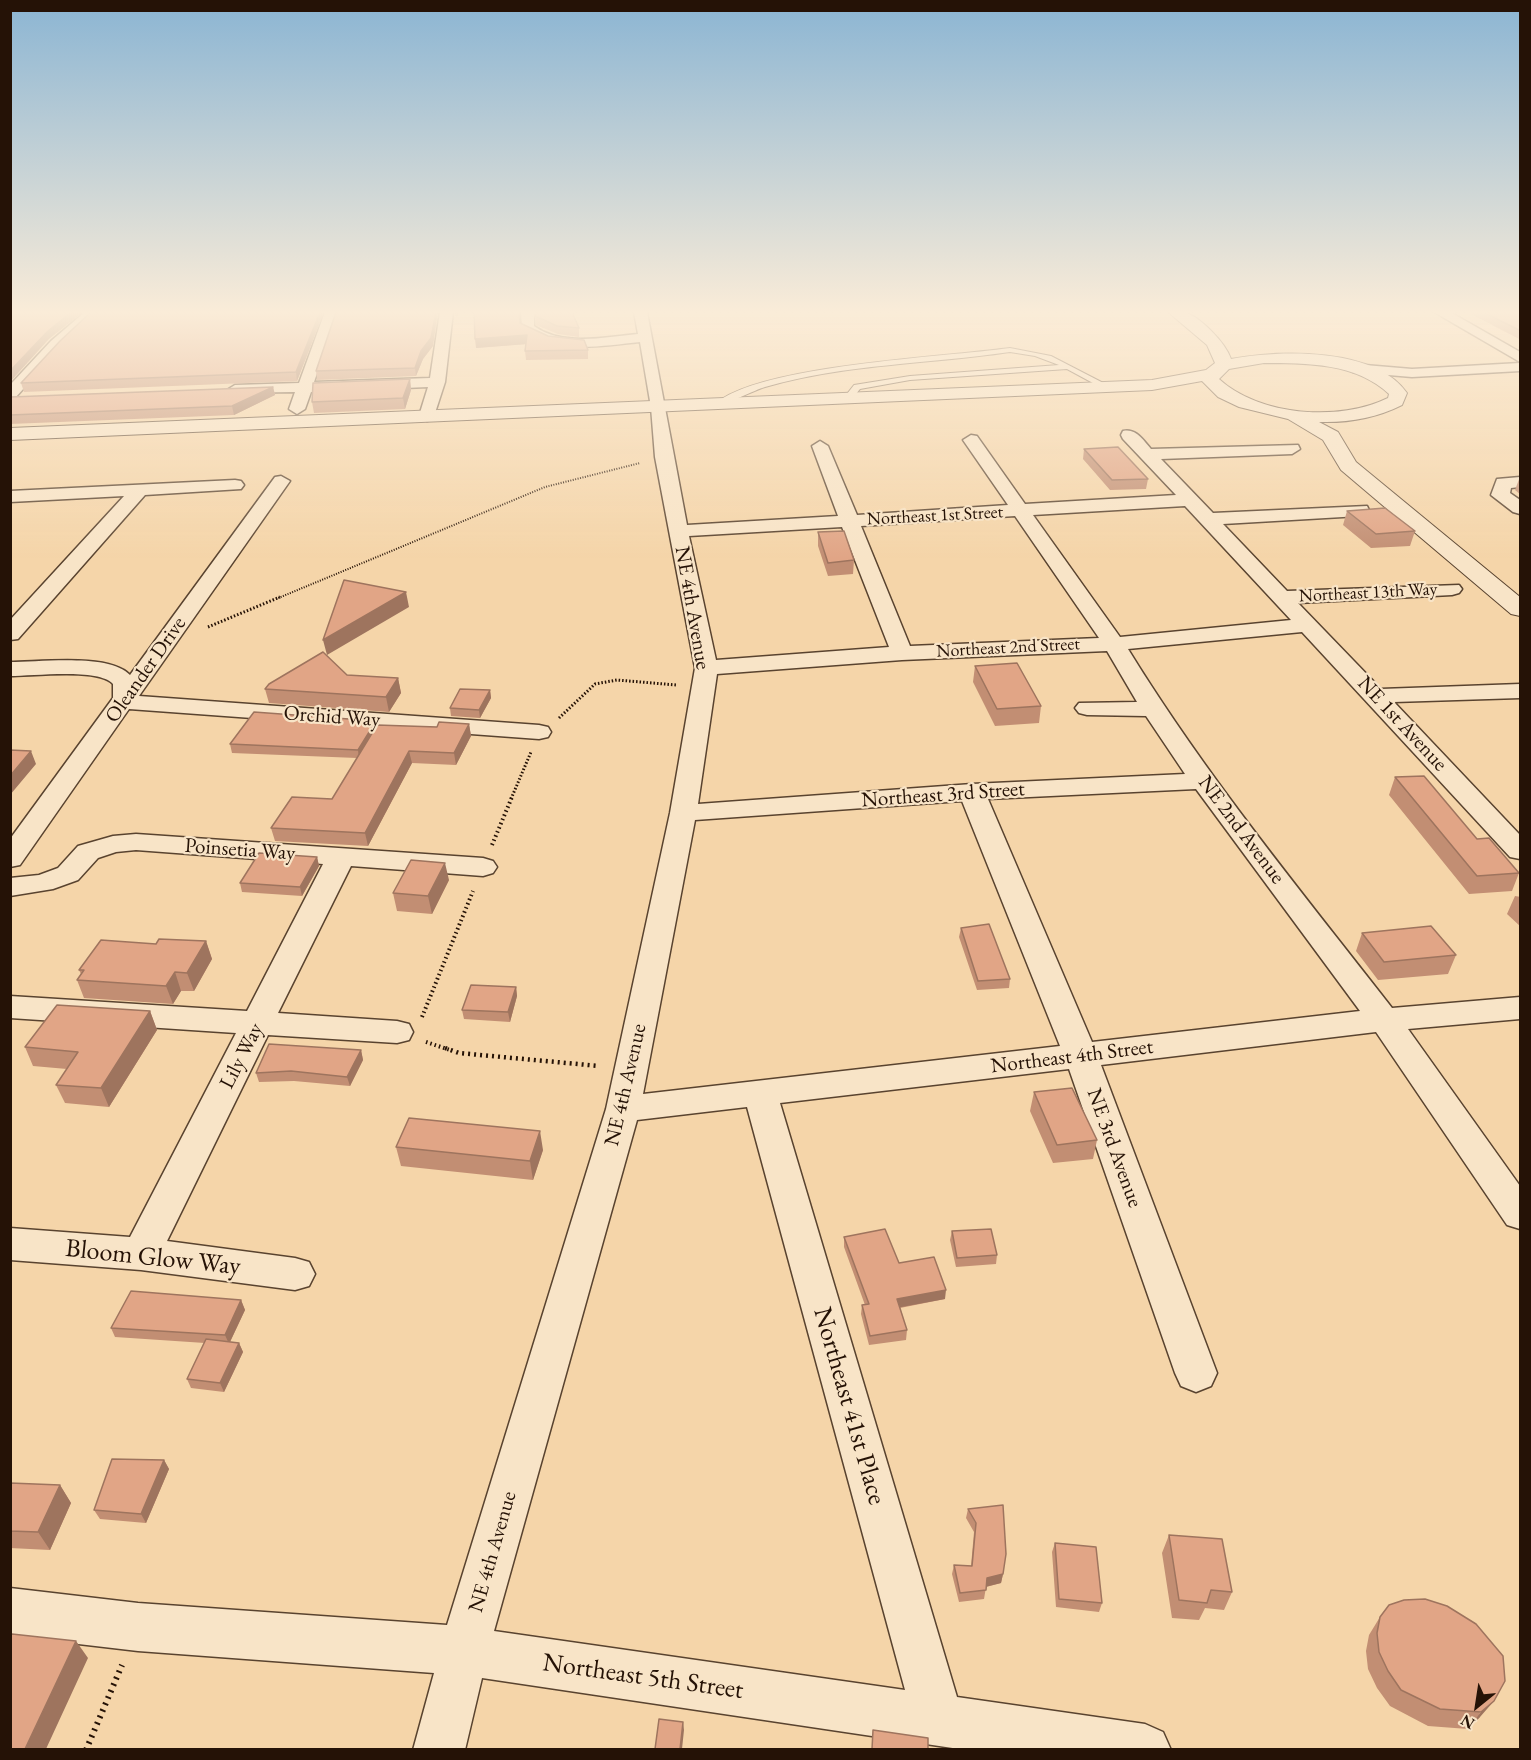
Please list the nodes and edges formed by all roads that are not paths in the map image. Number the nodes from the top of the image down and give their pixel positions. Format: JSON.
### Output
{"nodes":[{"id":1,"x":301,"y":394,"type":"edge"},
{"id":2,"x":433,"y":394,"type":"edge"},
{"id":3,"x":657,"y":394,"type":"edge"},
{"id":4,"x":735,"y":394,"type":"edge"},
{"id":5,"x":851,"y":394,"type":"edge"},
{"id":6,"x":952,"y":394,"type":"edge"},
{"id":7,"x":1224,"y":394,"type":"edge"},
{"id":8,"x":1398,"y":394,"type":"edge"},
{"id":9,"x":10,"y":397,"type":"edge"},
{"id":10,"x":34,"y":398,"type":"edge"},
{"id":11,"x":847,"y":399,"type":"junction"},
{"id":12,"x":719,"y":404,"type":"junction"},
{"id":13,"x":659,"y":407,"type":"junction"},
{"id":14,"x":297,"y":409,"type":"dead end"},
{"id":15,"x":1284,"y":412,"type":"junction"},
{"id":16,"x":427,"y":416,"type":"junction"},
{"id":17,"x":1349,"y":416,"type":"junction"},
{"id":18,"x":10,"y":434,"type":"edge"},
{"id":19,"x":1129,"y":435,"type":"dead end"},
{"id":20,"x":1331,"y":436,"type":"junction"},
{"id":21,"x":971,"y":440,"type":"dead end"},
{"id":22,"x":820,"y":446,"type":"dead end"},
{"id":23,"x":1292,"y":449,"type":"dead end"},
{"id":24,"x":1147,"y":454,"type":"junction"},
{"id":25,"x":281,"y":481,"type":"dead end"},
{"id":26,"x":1521,"y":482,"type":"edge"},
{"id":27,"x":235,"y":485,"type":"dead end"},
{"id":28,"x":140,"y":490,"type":"junction"},
{"id":29,"x":18,"y":497,"type":"edge"},
{"id":30,"x":1190,"y":500,"type":"junction"},
{"id":31,"x":1521,"y":507,"type":"edge"},
{"id":32,"x":1020,"y":510,"type":"junction"},
{"id":33,"x":1360,"y":510,"type":"edge"},
{"id":34,"x":10,"y":514,"type":"edge"},
{"id":35,"x":1208,"y":519,"type":"junction"},
{"id":36,"x":850,"y":521,"type":"junction"},
{"id":37,"x":679,"y":531,"type":"junction"},
{"id":38,"x":1452,"y":589,"type":"dead end"},
{"id":39,"x":1284,"y":597,"type":"junction"},
{"id":40,"x":1521,"y":609,"type":"edge"},
{"id":41,"x":1310,"y":625,"type":"junction"},
{"id":42,"x":10,"y":634,"type":"edge"},
{"id":43,"x":1114,"y":644,"type":"junction"},
{"id":44,"x":902,"y":653,"type":"junction"},
{"id":45,"x":10,"y":669,"type":"edge"},
{"id":46,"x":705,"y":678,"type":"junction"},
{"id":47,"x":1521,"y":691,"type":"edge"},
{"id":48,"x":1376,"y":696,"type":"junction"},
{"id":49,"x":125,"y":702,"type":"junction"},
{"id":50,"x":1087,"y":708,"type":"dead end"},
{"id":51,"x":1153,"y":709,"type":"junction"},
{"id":52,"x":539,"y":732,"type":"road end"},
{"id":53,"x":1203,"y":781,"type":"junction"},
{"id":54,"x":972,"y":792,"type":"junction"},
{"id":55,"x":683,"y":813,"type":"junction"},
{"id":56,"x":1508,"y":824,"type":"edge"},
{"id":57,"x":1521,"y":851,"type":"edge"},
{"id":58,"x":341,"y":857,"type":"junction"},
{"id":59,"x":10,"y":859,"type":"edge"},
{"id":60,"x":483,"y":867,"type":"road end"},
{"id":61,"x":10,"y":887,"type":"edge"},
{"id":62,"x":10,"y":1006,"type":"edge"},
{"id":63,"x":1521,"y":1008,"type":"edge"},
{"id":64,"x":1384,"y":1020,"type":"junction"},
{"id":65,"x":259,"y":1022,"type":"junction"},
{"id":66,"x":406,"y":1035,"type":"road end"},
{"id":67,"x":1080,"y":1056,"type":"junction"},
{"id":68,"x":760,"y":1094,"type":"junction"},
{"id":69,"x":623,"y":1109,"type":"junction"},
{"id":70,"x":1521,"y":1214,"type":"edge"},
{"id":71,"x":10,"y":1244,"type":"edge"},
{"id":72,"x":141,"y":1254,"type":"junction"},
{"id":73,"x":295,"y":1274,"type":"dead end"},
{"id":74,"x":1196,"y":1372,"type":"dead end"},
{"id":75,"x":10,"y":1612,"type":"edge"},
{"id":76,"x":464,"y":1651,"type":"junction"},
{"id":77,"x":938,"y":1719,"type":"junction"},
{"id":78,"x":439,"y":1749,"type":"edge"},
{"id":79,"x":1145,"y":1749,"type":"edge"}],
"edges":[{"from":1,"to":14,"type":"street"},
{"from":2,"to":16,"type":"street"},
{"from":3,"to":13,"type":"street","name":"NE 4th Avenue"},
{"from":4,"to":12,"type":"lane"},
{"from":5,"to":11,"type":"lane"},
{"from":6,"to":11,"type":"street"},
{"from":7,"to":15,"type":"street"},
{"from":8,"to":17,"type":"street"},
{"from":9,"to":10,"type":"street"},
{"from":11,"to":12,"type":"street"},
{"from":12,"to":13,"type":"street"},
{"from":13,"to":16,"type":"street"},
{"from":13,"to":37,"type":"street","name":"NE 4th Avenue"},
{"from":15,"to":17,"type":"street"},
{"from":15,"to":20,"type":"street"},
{"from":16,"to":18,"type":"street"},
{"from":17,"to":20,"type":"street"},
{"from":19,"to":24,"type":"street","name":"NE 1st Avenue"},
{"from":20,"to":40,"type":"street"},
{"from":21,"to":32,"type":"street","name":"NE 2nd Avenue"},
{"from":22,"to":36,"type":"street"},
{"from":23,"to":24,"type":"street"},
{"from":24,"to":30,"type":"street","name":"NE 1st Avenue"},
{"from":25,"to":49,"type":"street","name":"Oleander Drive"},
{"from":26,"to":31,"type":"street"},
{"from":27,"to":28,"type":"street"},
{"from":28,"to":29,"type":"street"},
{"from":28,"to":42,"type":"street"},
{"from":29,"to":34,"type":"street"},
{"from":30,"to":32,"type":"street","name":"Northeast 1st Street"},
{"from":30,"to":35,"type":"street","name":"NE 1st Avenue"},
{"from":32,"to":36,"type":"street","name":"Northeast 1st Street"},
{"from":32,"to":43,"type":"street","name":"NE 2nd Avenue"},
{"from":33,"to":35,"type":"street"},
{"from":35,"to":39,"type":"street","name":"NE 1st Avenue"},
{"from":36,"to":37,"type":"street","name":"Northeast 1st Street"},
{"from":36,"to":44,"type":"street"},
{"from":37,"to":46,"type":"street","name":"NE 4th Avenue"},
{"from":38,"to":39,"type":"street","name":"Northeast 13th Way"},
{"from":39,"to":41,"type":"street","name":"NE 1st Avenue"},
{"from":41,"to":43,"type":"street","name":"Northeast 2nd Street"},
{"from":41,"to":48,"type":"street","name":"NE 1st Avenue"},
{"from":43,"to":44,"type":"street","name":"Northeast 2nd Street"},
{"from":43,"to":51,"type":"street","name":"NE 2nd Avenue"},
{"from":44,"to":46,"type":"street","name":"Northeast 2nd Street"},
{"from":45,"to":49,"type":"street"},
{"from":46,"to":55,"type":"street","name":"NE 4th Avenue"},
{"from":47,"to":48,"type":"street"},
{"from":48,"to":56,"type":"street","name":"NE 1st Avenue"},
{"from":49,"to":52,"type":"street","name":"Orchid Way"},
{"from":49,"to":59,"type":"street","name":"Oleander Drive"},
{"from":50,"to":51,"type":"street"},
{"from":51,"to":53,"type":"street","name":"NE 2nd Avenue"},
{"from":53,"to":54,"type":"street","name":"Northeast 3rd Street"},
{"from":53,"to":64,"type":"street","name":"NE 2nd Avenue"},
{"from":54,"to":55,"type":"street","name":"Northeast 3rd Street"},
{"from":54,"to":67,"type":"street","name":"NE 3rd Avenue"},
{"from":55,"to":69,"type":"street","name":"NE 4th Avenue"},
{"from":56,"to":57,"type":"street","name":"NE 1st Avenue"},
{"from":58,"to":60,"type":"street","name":"Poinsetia Way"},
{"from":58,"to":61,"type":"street","name":"Poinsetia Way"},
{"from":58,"to":65,"type":"street","name":"Lily Way"},
{"from":62,"to":65,"type":"street"},
{"from":63,"to":64,"type":"street","name":"Northeast 4th Street"},
{"from":64,"to":67,"type":"street","name":"Northeast 4th Street"},
{"from":64,"to":70,"type":"street","name":"NE 2nd Avenue"},
{"from":65,"to":66,"type":"street"},
{"from":65,"to":72,"type":"street","name":"Lily Way"},
{"from":67,"to":68,"type":"street","name":"Northeast 4th Street"},
{"from":67,"to":74,"type":"street","name":"NE 3rd Avenue"},
{"from":68,"to":69,"type":"street","name":"Northeast 4th Street"},
{"from":68,"to":77,"type":"street","name":"Northeast 41st Place"},
{"from":69,"to":76,"type":"street","name":"NE 4th Avenue"},
{"from":71,"to":72,"type":"street","name":"Bloom Glow Way"},
{"from":72,"to":73,"type":"street","name":"Bloom Glow Way"},
{"from":75,"to":76,"type":"street","name":"Northeast 5th Street"},
{"from":76,"to":77,"type":"street","name":"Northeast 5th Street"},
{"from":76,"to":78,"type":"street","name":"NE 4th Avenue"},
{"from":77,"to":79,"type":"street","name":"Northeast 5th Street"}]}
